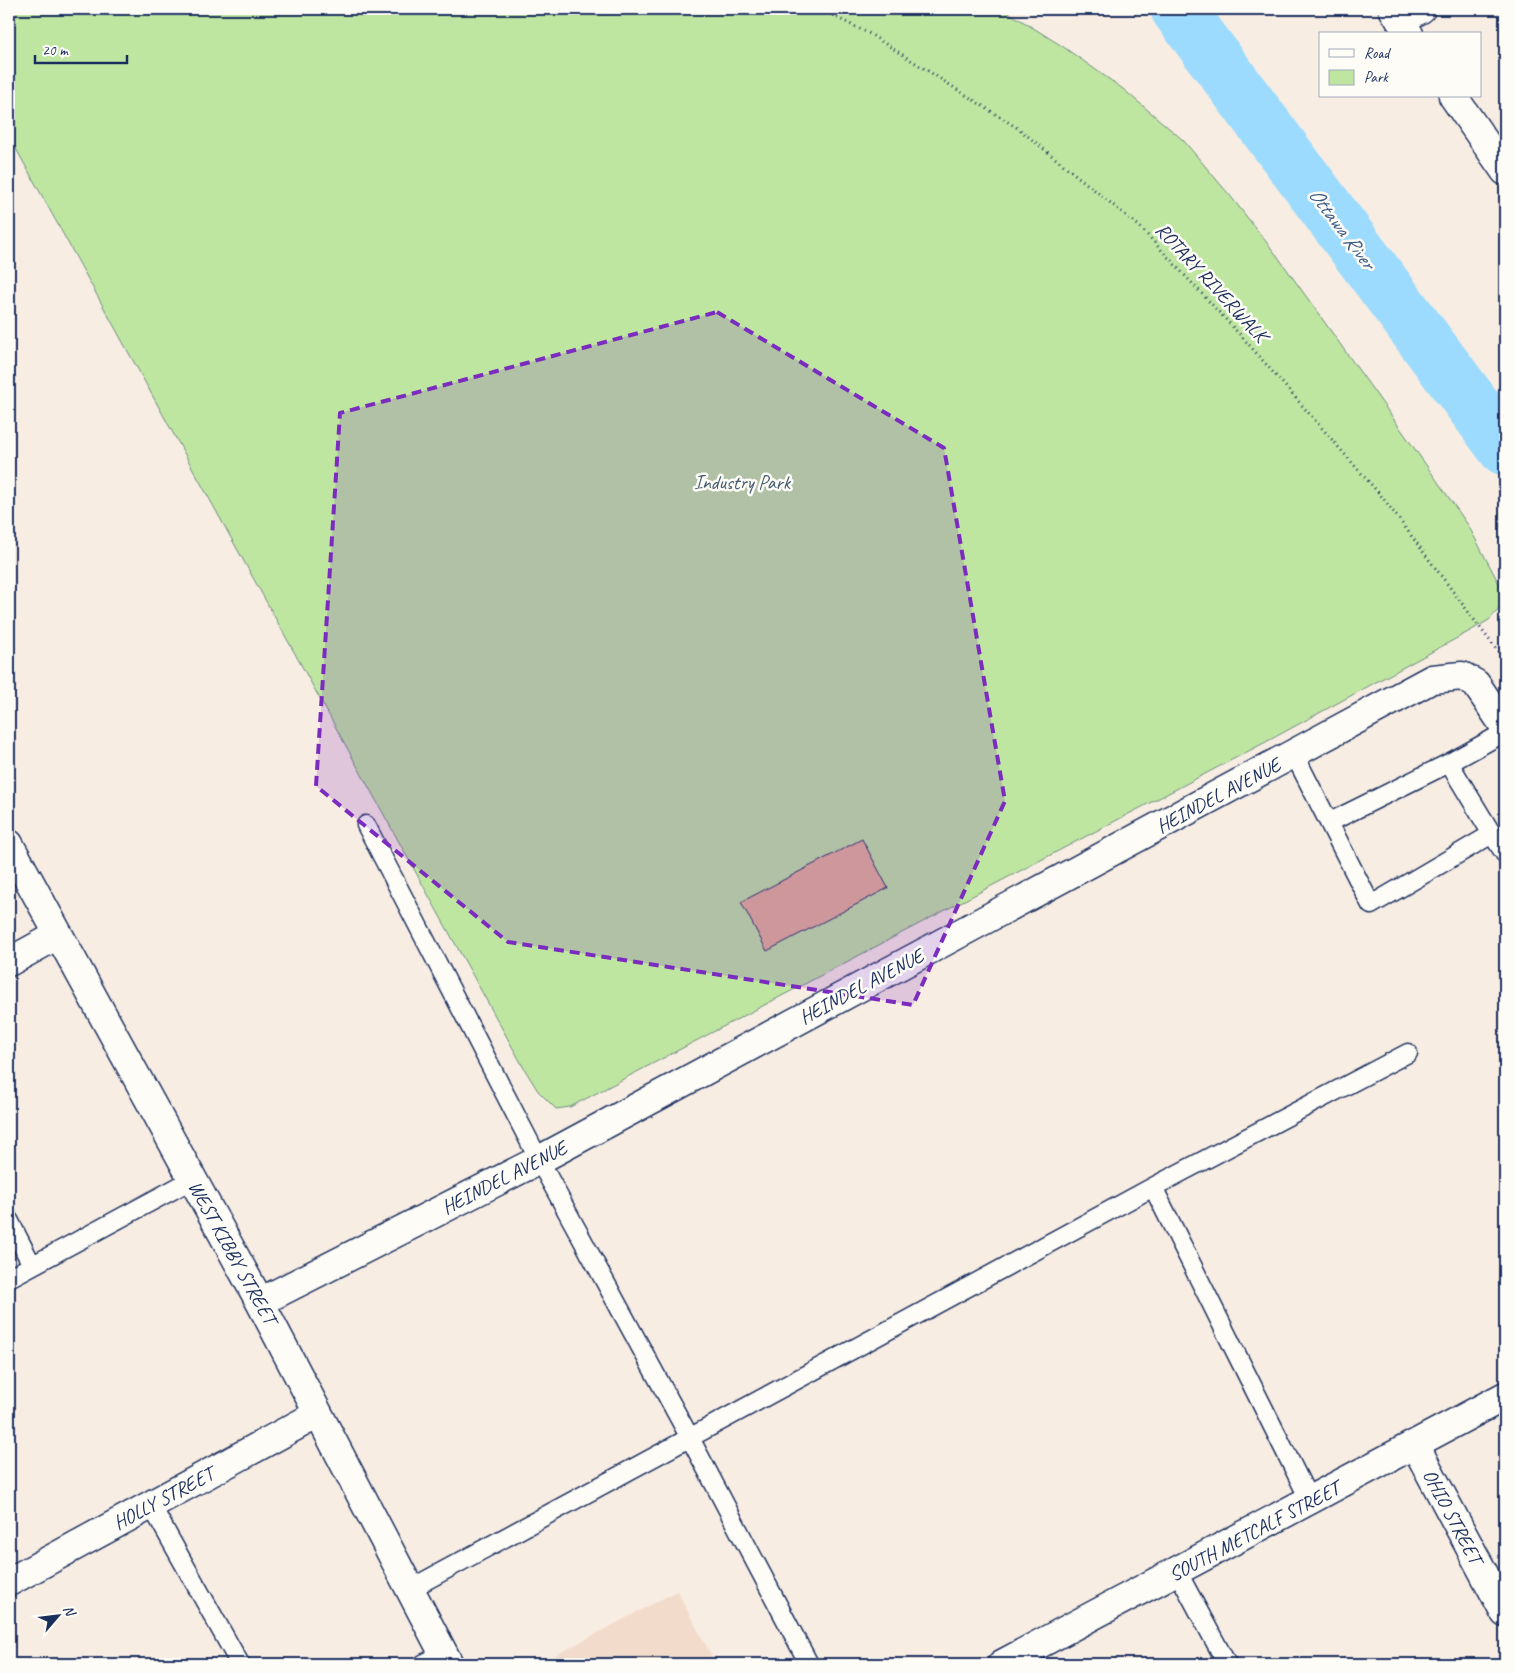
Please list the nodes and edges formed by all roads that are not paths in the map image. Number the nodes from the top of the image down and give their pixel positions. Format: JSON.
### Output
{"nodes":[{"id":1,"x":1454,"y":98,"type":"edge"},
{"id":2,"x":1505,"y":172,"type":"edge"},
{"id":3,"x":1505,"y":727,"type":"edge"},
{"id":4,"x":1505,"y":732,"type":"edge"},
{"id":5,"x":1294,"y":754,"type":"junction"},
{"id":6,"x":1449,"y":763,"type":"junction"},
{"id":7,"x":1330,"y":822,"type":"junction"},
{"id":8,"x":366,"y":826,"type":"dead end"},
{"id":9,"x":1492,"y":834,"type":"junction"},
{"id":10,"x":9,"y":844,"type":"edge"},
{"id":11,"x":1505,"y":854,"type":"edge"},
{"id":12,"x":58,"y":935,"type":"junction"},
{"id":13,"x":9,"y":962,"type":"edge"},
{"id":14,"x":1408,"y":1053,"type":"dead end"},
{"id":15,"x":539,"y":1160,"type":"junction"},
{"id":16,"x":193,"y":1179,"type":"junction"},
{"id":17,"x":1154,"y":1187,"type":"junction"},
{"id":18,"x":9,"y":1220,"type":"edge"},
{"id":19,"x":32,"y":1264,"type":"junction"},
{"id":20,"x":9,"y":1278,"type":"edge"},
{"id":21,"x":260,"y":1302,"type":"junction"},
{"id":22,"x":1505,"y":1396,"type":"edge"},
{"id":23,"x":318,"y":1414,"type":"junction"},
{"id":24,"x":690,"y":1438,"type":"junction"},
{"id":25,"x":1415,"y":1445,"type":"junction"},
{"id":26,"x":1310,"y":1501,"type":"junction"},
{"id":27,"x":151,"y":1505,"type":"junction"},
{"id":28,"x":1177,"y":1571,"type":"junction"},
{"id":29,"x":9,"y":1582,"type":"edge"},
{"id":30,"x":410,"y":1589,"type":"junction"},
{"id":31,"x":1505,"y":1613,"type":"edge"},
{"id":32,"x":439,"y":1661,"type":"edge"},
{"id":33,"x":240,"y":1664,"type":"edge"},
{"id":34,"x":809,"y":1664,"type":"edge"},
{"id":35,"x":1002,"y":1664,"type":"edge"},
{"id":36,"x":1227,"y":1664,"type":"edge"}],
"edges":[{"from":1,"to":2,"type":"street"},
{"from":3,"to":5,"type":"street","name":"HEINDEL AVENUE"},
{"from":4,"to":6,"type":"lane"},
{"from":5,"to":7,"type":"lane"},
{"from":5,"to":15,"type":"street","name":"HEINDEL AVENUE"},
{"from":6,"to":7,"type":"lane"},
{"from":6,"to":9,"type":"lane"},
{"from":7,"to":9,"type":"lane"},
{"from":8,"to":15,"type":"lane"},
{"from":9,"to":11,"type":"lane"},
{"from":10,"to":12,"type":"street","name":"WEST KIBBY STREET"},
{"from":12,"to":13,"type":"street"},
{"from":12,"to":16,"type":"street","name":"WEST KIBBY STREET"},
{"from":14,"to":17,"type":"lane"},
{"from":15,"to":21,"type":"street","name":"HEINDEL AVENUE"},
{"from":15,"to":24,"type":"lane"},
{"from":16,"to":19,"type":"lane"},
{"from":16,"to":21,"type":"street","name":"WEST KIBBY STREET"},
{"from":17,"to":24,"type":"lane"},
{"from":17,"to":26,"type":"lane"},
{"from":18,"to":19,"type":"lane"},
{"from":19,"to":20,"type":"lane"},
{"from":21,"to":23,"type":"street","name":"WEST KIBBY STREET"},
{"from":22,"to":25,"type":"street","name":"SOUTH METCALF STREET"},
{"from":23,"to":27,"type":"street","name":"HOLLY STREET"},
{"from":23,"to":30,"type":"street","name":"WEST KIBBY STREET"},
{"from":24,"to":30,"type":"lane"},
{"from":24,"to":34,"type":"lane"},
{"from":25,"to":26,"type":"street","name":"SOUTH METCALF STREET"},
{"from":25,"to":31,"type":"street","name":"OHIO STREET"},
{"from":26,"to":28,"type":"street","name":"SOUTH METCALF STREET"},
{"from":27,"to":29,"type":"street","name":"HOLLY STREET"},
{"from":27,"to":33,"type":"lane"},
{"from":28,"to":35,"type":"street","name":"SOUTH METCALF STREET"},
{"from":28,"to":36,"type":"lane"},
{"from":30,"to":32,"type":"street","name":"WEST KIBBY STREET"}]}
